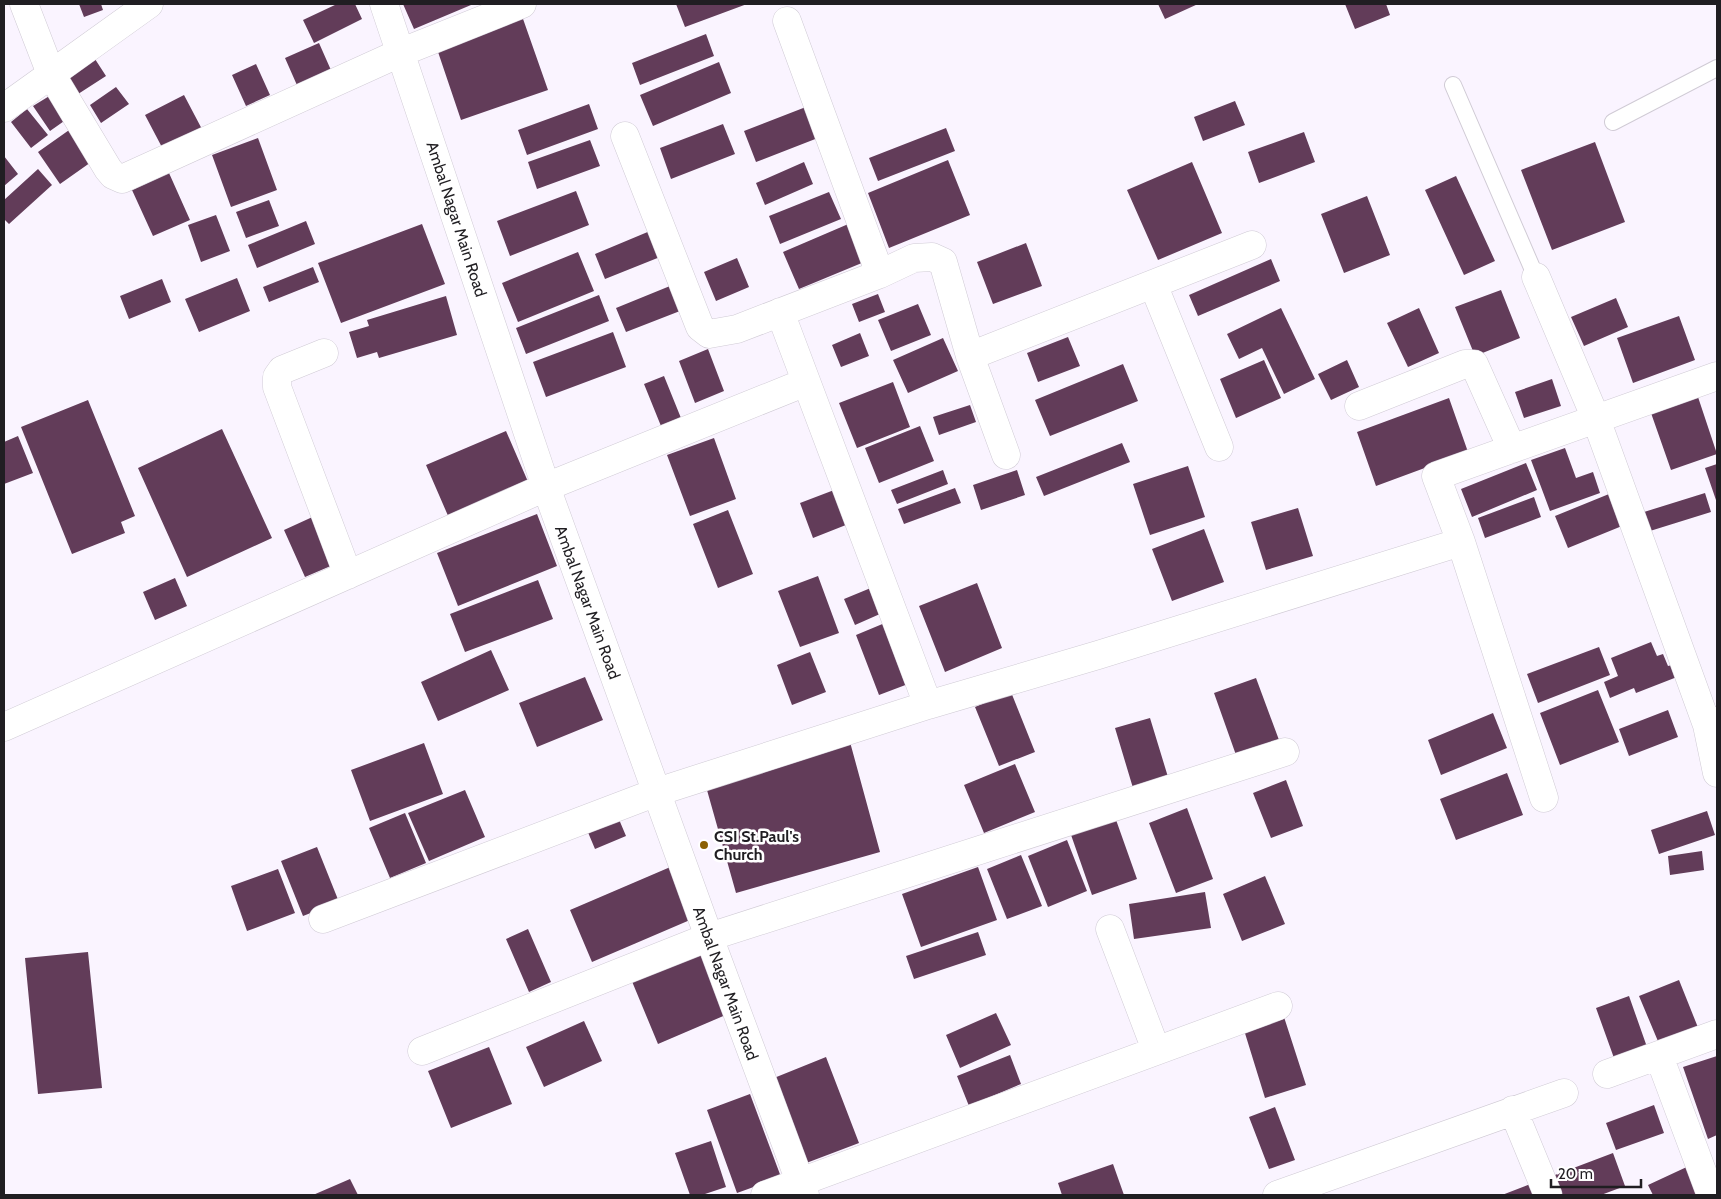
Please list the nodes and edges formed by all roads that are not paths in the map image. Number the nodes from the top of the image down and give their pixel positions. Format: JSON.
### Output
{"nodes":[{"id":1,"x":24,"y":4,"type":"edge"},
{"id":2,"x":149,"y":4,"type":"edge"},
{"id":3,"x":384,"y":4,"type":"edge"},
{"id":4,"x":522,"y":4,"type":"edge"},
{"id":5,"x":787,"y":21,"type":"dead end"},
{"id":6,"x":402,"y":52,"type":"junction"},
{"id":7,"x":1717,"y":68,"type":"edge"},
{"id":8,"x":51,"y":74,"type":"junction"},
{"id":9,"x":1453,"y":85,"type":"dead end"},
{"id":10,"x":4,"y":108,"type":"edge"},
{"id":11,"x":1613,"y":122,"type":"dead end"},
{"id":12,"x":625,"y":136,"type":"dead end"},
{"id":13,"x":1252,"y":245,"type":"dead end"},
{"id":14,"x":880,"y":274,"type":"junction"},
{"id":15,"x":1536,"y":277,"type":"joint"},
{"id":16,"x":1153,"y":284,"type":"junction"},
{"id":17,"x":780,"y":312,"type":"junction"},
{"id":18,"x":324,"y":353,"type":"dead end"},
{"id":19,"x":970,"y":356,"type":"junction"},
{"id":20,"x":1717,"y":376,"type":"edge"},
{"id":21,"x":806,"y":382,"type":"junction"},
{"id":22,"x":1359,"y":406,"type":"dead end"},
{"id":23,"x":1596,"y":419,"type":"junction"},
{"id":24,"x":1219,"y":446,"type":"dead end"},
{"id":25,"x":1512,"y":449,"type":"junction"},
{"id":26,"x":1006,"y":455,"type":"dead end"},
{"id":27,"x":546,"y":486,"type":"junction"},
{"id":28,"x":1461,"y":542,"type":"junction"},
{"id":29,"x":348,"y":575,"type":"junction"},
{"id":30,"x":928,"y":704,"type":"junction"},
{"id":31,"x":1712,"y":723,"type":"edge"},
{"id":32,"x":4,"y":727,"type":"edge"},
{"id":33,"x":1285,"y":752,"type":"dead end"},
{"id":34,"x":1717,"y":773,"type":"edge"},
{"id":35,"x":658,"y":792,"type":"junction"},
{"id":36,"x":1544,"y":798,"type":"dead end"},
{"id":37,"x":324,"y":919,"type":"dead end"},
{"id":38,"x":1110,"y":929,"type":"dead end"},
{"id":39,"x":708,"y":938,"type":"junction"},
{"id":40,"x":1278,"y":1006,"type":"dead end"},
{"id":41,"x":1717,"y":1034,"type":"edge"},
{"id":42,"x":1156,"y":1050,"type":"junction"},
{"id":43,"x":422,"y":1051,"type":"dead end"},
{"id":44,"x":1658,"y":1056,"type":"junction"},
{"id":45,"x":1608,"y":1074,"type":"dead end"},
{"id":46,"x":1564,"y":1093,"type":"dead end"},
{"id":47,"x":1513,"y":1110,"type":"junction"},
{"id":48,"x":803,"y":1188,"type":"edge"},
{"id":49,"x":765,"y":1195,"type":"edge"},
{"id":50,"x":1277,"y":1195,"type":"edge"},
{"id":51,"x":1548,"y":1195,"type":"edge"},
{"id":52,"x":1710,"y":1195,"type":"edge"}],
"edges":[{"from":1,"to":8,"type":"street"},
{"from":2,"to":8,"type":"street"},
{"from":3,"to":6,"type":"street","name":"Ambal Nagar Main Road"},
{"from":4,"to":6,"type":"street"},
{"from":5,"to":14,"type":"street"},
{"from":6,"to":8,"type":"street"},
{"from":6,"to":27,"type":"street","name":"Ambal Nagar Main Road"},
{"from":7,"to":11,"type":"lane"},
{"from":8,"to":10,"type":"street"},
{"from":9,"to":15,"type":"lane"},
{"from":12,"to":17,"type":"street"},
{"from":13,"to":16,"type":"street"},
{"from":14,"to":17,"type":"street"},
{"from":14,"to":19,"type":"street"},
{"from":15,"to":23,"type":"street"},
{"from":16,"to":19,"type":"street"},
{"from":16,"to":24,"type":"street"},
{"from":17,"to":21,"type":"street"},
{"from":18,"to":29,"type":"street"},
{"from":19,"to":26,"type":"street"},
{"from":20,"to":23,"type":"street"},
{"from":21,"to":27,"type":"street"},
{"from":21,"to":30,"type":"street"},
{"from":22,"to":25,"type":"street"},
{"from":23,"to":25,"type":"street"},
{"from":23,"to":31,"type":"street"},
{"from":25,"to":28,"type":"street"},
{"from":27,"to":29,"type":"street"},
{"from":27,"to":35,"type":"street","name":"Ambal Nagar Main Road"},
{"from":28,"to":30,"type":"street"},
{"from":28,"to":36,"type":"street"},
{"from":29,"to":32,"type":"street"},
{"from":30,"to":35,"type":"street"},
{"from":31,"to":34,"type":"street"},
{"from":33,"to":39,"type":"street"},
{"from":35,"to":37,"type":"street"},
{"from":35,"to":39,"type":"street","name":"Ambal Nagar Main Road"},
{"from":38,"to":42,"type":"street"},
{"from":39,"to":43,"type":"street"},
{"from":39,"to":48,"type":"street","name":"Ambal Nagar Main Road"},
{"from":40,"to":42,"type":"street"},
{"from":41,"to":44,"type":"street"},
{"from":42,"to":48,"type":"street"},
{"from":44,"to":45,"type":"street"},
{"from":44,"to":52,"type":"street"},
{"from":46,"to":47,"type":"street"},
{"from":47,"to":50,"type":"street"},
{"from":47,"to":51,"type":"street"},
{"from":48,"to":49,"type":"street"}]}
